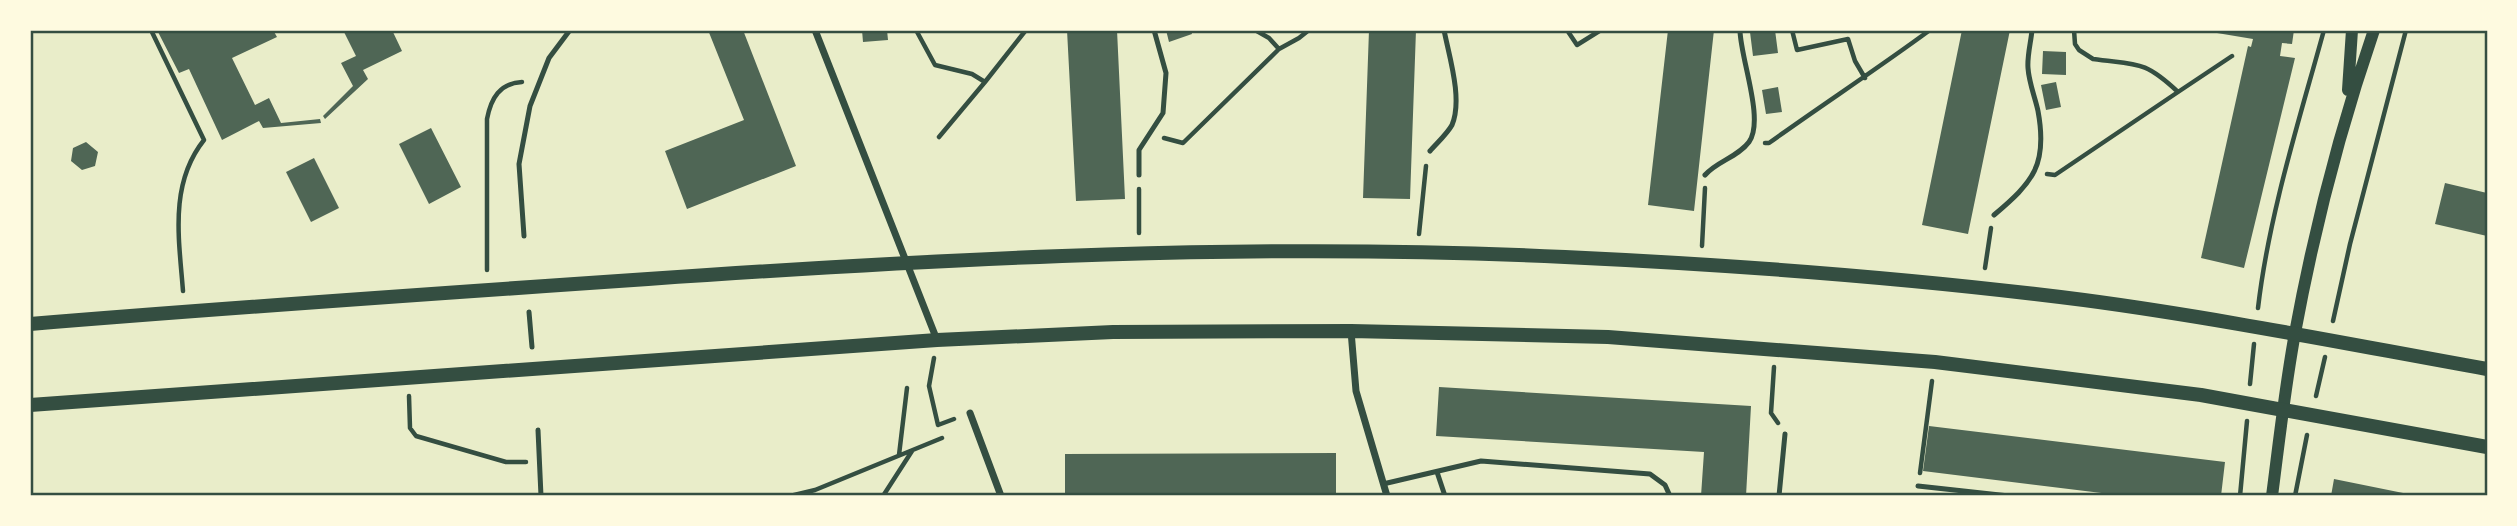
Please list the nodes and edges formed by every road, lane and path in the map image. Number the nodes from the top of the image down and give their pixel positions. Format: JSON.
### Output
{"nodes":[{"id":1,"x":151,"y":30,"type":"edge"},
{"id":2,"x":570,"y":30,"type":"edge"},
{"id":3,"x":815,"y":30,"type":"edge"},
{"id":4,"x":916,"y":30,"type":"edge"},
{"id":5,"x":1026,"y":30,"type":"edge"},
{"id":6,"x":1154,"y":30,"type":"edge"},
{"id":7,"x":1255,"y":30,"type":"edge"},
{"id":8,"x":1309,"y":30,"type":"edge"},
{"id":9,"x":1444,"y":30,"type":"edge"},
{"id":10,"x":1567,"y":30,"type":"edge"},
{"id":11,"x":1601,"y":30,"type":"edge"},
{"id":12,"x":1740,"y":30,"type":"edge"},
{"id":13,"x":1793,"y":30,"type":"edge"},
{"id":14,"x":1930,"y":30,"type":"edge"},
{"id":15,"x":2032,"y":30,"type":"edge"},
{"id":16,"x":2074,"y":30,"type":"edge"},
{"id":17,"x":2323,"y":30,"type":"edge"},
{"id":18,"x":2352,"y":30,"type":"edge"},
{"id":19,"x":2374,"y":30,"type":"edge"},
{"id":20,"x":2406,"y":30,"type":"edge"},
{"id":21,"x":1279,"y":49,"type":"junction"},
{"id":22,"x":2232,"y":57,"type":"dead end"},
{"id":23,"x":1865,"y":78,"type":"junction"},
{"id":24,"x":985,"y":82,"type":"junction"},
{"id":25,"x":537,"y":83,"type":"junction"},
{"id":26,"x":2178,"y":92,"type":"junction"},
{"id":27,"x":2347,"y":108,"type":"junction"},
{"id":28,"x":1150,"y":134,"type":"junction"},
{"id":29,"x":939,"y":136,"type":"dead end"},
{"id":30,"x":1751,"y":140,"type":"junction"},
{"id":31,"x":1430,"y":151,"type":"joint"},
{"id":32,"x":2035,"y":172,"type":"junction"},
{"id":33,"x":1139,"y":174,"type":"joint"},
{"id":34,"x":1705,"y":175,"type":"joint"},
{"id":35,"x":1994,"y":215,"type":"joint"},
{"id":36,"x":524,"y":236,"type":"dead end"},
{"id":37,"x":1417,"y":252,"type":"junction"},
{"id":38,"x":1140,"y":255,"type":"junction"},
{"id":39,"x":906,"y":261,"type":"junction"},
{"id":40,"x":1702,"y":264,"type":"junction"},
{"id":41,"x":182,"y":283,"type":"dead end"},
{"id":42,"x":1981,"y":289,"type":"junction"},
{"id":43,"x":487,"y":290,"type":"junction"},
{"id":44,"x":529,"y":312,"type":"dead end"},
{"id":45,"x":30,"y":324,"type":"edge"},
{"id":46,"x":2255,"y":327,"type":"junction"},
{"id":47,"x":1351,"y":331,"type":"junction"},
{"id":48,"x":2295,"y":334,"type":"junction"},
{"id":49,"x":937,"y":340,"type":"junction"},
{"id":50,"x":2329,"y":340,"type":"junction"},
{"id":51,"x":532,"y":346,"type":"dead end"},
{"id":52,"x":1775,"y":349,"type":"junction"},
{"id":53,"x":1935,"y":362,"type":"junction"},
{"id":54,"x":2487,"y":369,"type":"edge"},
{"id":55,"x":409,"y":378,"type":"junction"},
{"id":56,"x":907,"y":388,"type":"dead end"},
{"id":57,"x":2249,"y":402,"type":"junction"},
{"id":58,"x":30,"y":405,"type":"edge"},
{"id":59,"x":2283,"y":408,"type":"junction"},
{"id":60,"x":970,"y":413,"type":"joint"},
{"id":61,"x":2312,"y":414,"type":"junction"},
{"id":62,"x":538,"y":430,"type":"dead end"},
{"id":63,"x":1785,"y":434,"type":"joint"},
{"id":64,"x":942,"y":438,"type":"dead end"},
{"id":65,"x":2487,"y":447,"type":"edge"},
{"id":66,"x":913,"y":450,"type":"junction"},
{"id":67,"x":899,"y":456,"type":"junction"},
{"id":68,"x":506,"y":462,"type":"dead end"},
{"id":69,"x":1437,"y":472,"type":"junction"},
{"id":70,"x":1382,"y":484,"type":"junction"},
{"id":71,"x":1918,"y":486,"type":"joint"},
{"id":72,"x":541,"y":496,"type":"edge"},
{"id":73,"x":790,"y":496,"type":"edge"},
{"id":74,"x":883,"y":496,"type":"edge"},
{"id":75,"x":1000,"y":496,"type":"edge"},
{"id":76,"x":1387,"y":496,"type":"edge"},
{"id":77,"x":1445,"y":496,"type":"edge"},
{"id":78,"x":1670,"y":496,"type":"edge"},
{"id":79,"x":1779,"y":496,"type":"edge"},
{"id":80,"x":2009,"y":496,"type":"edge"},
{"id":81,"x":2240,"y":496,"type":"edge"},
{"id":82,"x":2272,"y":496,"type":"edge"},
{"id":83,"x":2295,"y":496,"type":"edge"}],
"edges":[{"from":1,"to":41,"type":"path"},
{"from":2,"to":25,"type":"lane"},
{"from":3,"to":39,"type":"street"},
{"from":4,"to":24,"type":"path"},
{"from":5,"to":24,"type":"path"},
{"from":6,"to":28,"type":"lane"},
{"from":7,"to":21,"type":"path"},
{"from":8,"to":21,"type":"path"},
{"from":9,"to":31,"type":"lane"},
{"from":10,"to":11,"type":"path"},
{"from":12,"to":30,"type":"lane"},
{"from":13,"to":23,"type":"path"},
{"from":14,"to":23,"type":"path"},
{"from":15,"to":32,"type":"lane"},
{"from":16,"to":26,"type":"path"},
{"from":17,"to":46,"type":"path"},
{"from":18,"to":27,"type":"street"},
{"from":19,"to":27,"type":"street"},
{"from":20,"to":50,"type":"path"},
{"from":21,"to":28,"type":"path"},
{"from":22,"to":26,"type":"path"},
{"from":23,"to":30,"type":"path"},
{"from":24,"to":29,"type":"path"},
{"from":25,"to":36,"type":"lane"},
{"from":25,"to":43,"type":"path"},
{"from":26,"to":32,"type":"path"},
{"from":27,"to":48,"type":"street"},
{"from":28,"to":33,"type":"lane"},
{"from":30,"to":34,"type":"lane"},
{"from":31,"to":37,"type":"path"},
{"from":32,"to":35,"type":"lane"},
{"from":33,"to":38,"type":"path"},
{"from":34,"to":40,"type":"path"},
{"from":35,"to":42,"type":"path"},
{"from":37,"to":38,"type":"main road"},
{"from":37,"to":40,"type":"main road"},
{"from":38,"to":39,"type":"main road"},
{"from":39,"to":43,"type":"main road"},
{"from":39,"to":49,"type":"street"},
{"from":40,"to":42,"type":"main road"},
{"from":42,"to":46,"type":"main road"},
{"from":43,"to":45,"type":"main road"},
{"from":44,"to":51,"type":"lane"},
{"from":46,"to":48,"type":"main road"},
{"from":46,"to":57,"type":"path"},
{"from":47,"to":49,"type":"main road"},
{"from":47,"to":52,"type":"main road"},
{"from":47,"to":70,"type":"street"},
{"from":48,"to":50,"type":"main road"},
{"from":48,"to":59,"type":"street"},
{"from":49,"to":55,"type":"main road"},
{"from":49,"to":60,"type":"path"},
{"from":50,"to":54,"type":"main road"},
{"from":50,"to":61,"type":"path"},
{"from":52,"to":53,"type":"main road"},
{"from":52,"to":63,"type":"path"},
{"from":53,"to":57,"type":"main road"},
{"from":53,"to":71,"type":"path"},
{"from":55,"to":58,"type":"main road"},
{"from":55,"to":68,"type":"path"},
{"from":56,"to":67,"type":"path"},
{"from":57,"to":59,"type":"main road"},
{"from":57,"to":81,"type":"path"},
{"from":59,"to":61,"type":"main road"},
{"from":59,"to":82,"type":"street"},
{"from":60,"to":75,"type":"street"},
{"from":61,"to":65,"type":"main road"},
{"from":61,"to":83,"type":"path"},
{"from":62,"to":72,"type":"lane"},
{"from":63,"to":79,"type":"lane"},
{"from":64,"to":66,"type":"path"},
{"from":66,"to":67,"type":"path"},
{"from":66,"to":74,"type":"path"},
{"from":67,"to":73,"type":"path"},
{"from":69,"to":70,"type":"lane"},
{"from":69,"to":77,"type":"lane"},
{"from":69,"to":78,"type":"lane"},
{"from":70,"to":76,"type":"street"},
{"from":71,"to":80,"type":"lane"}]}
